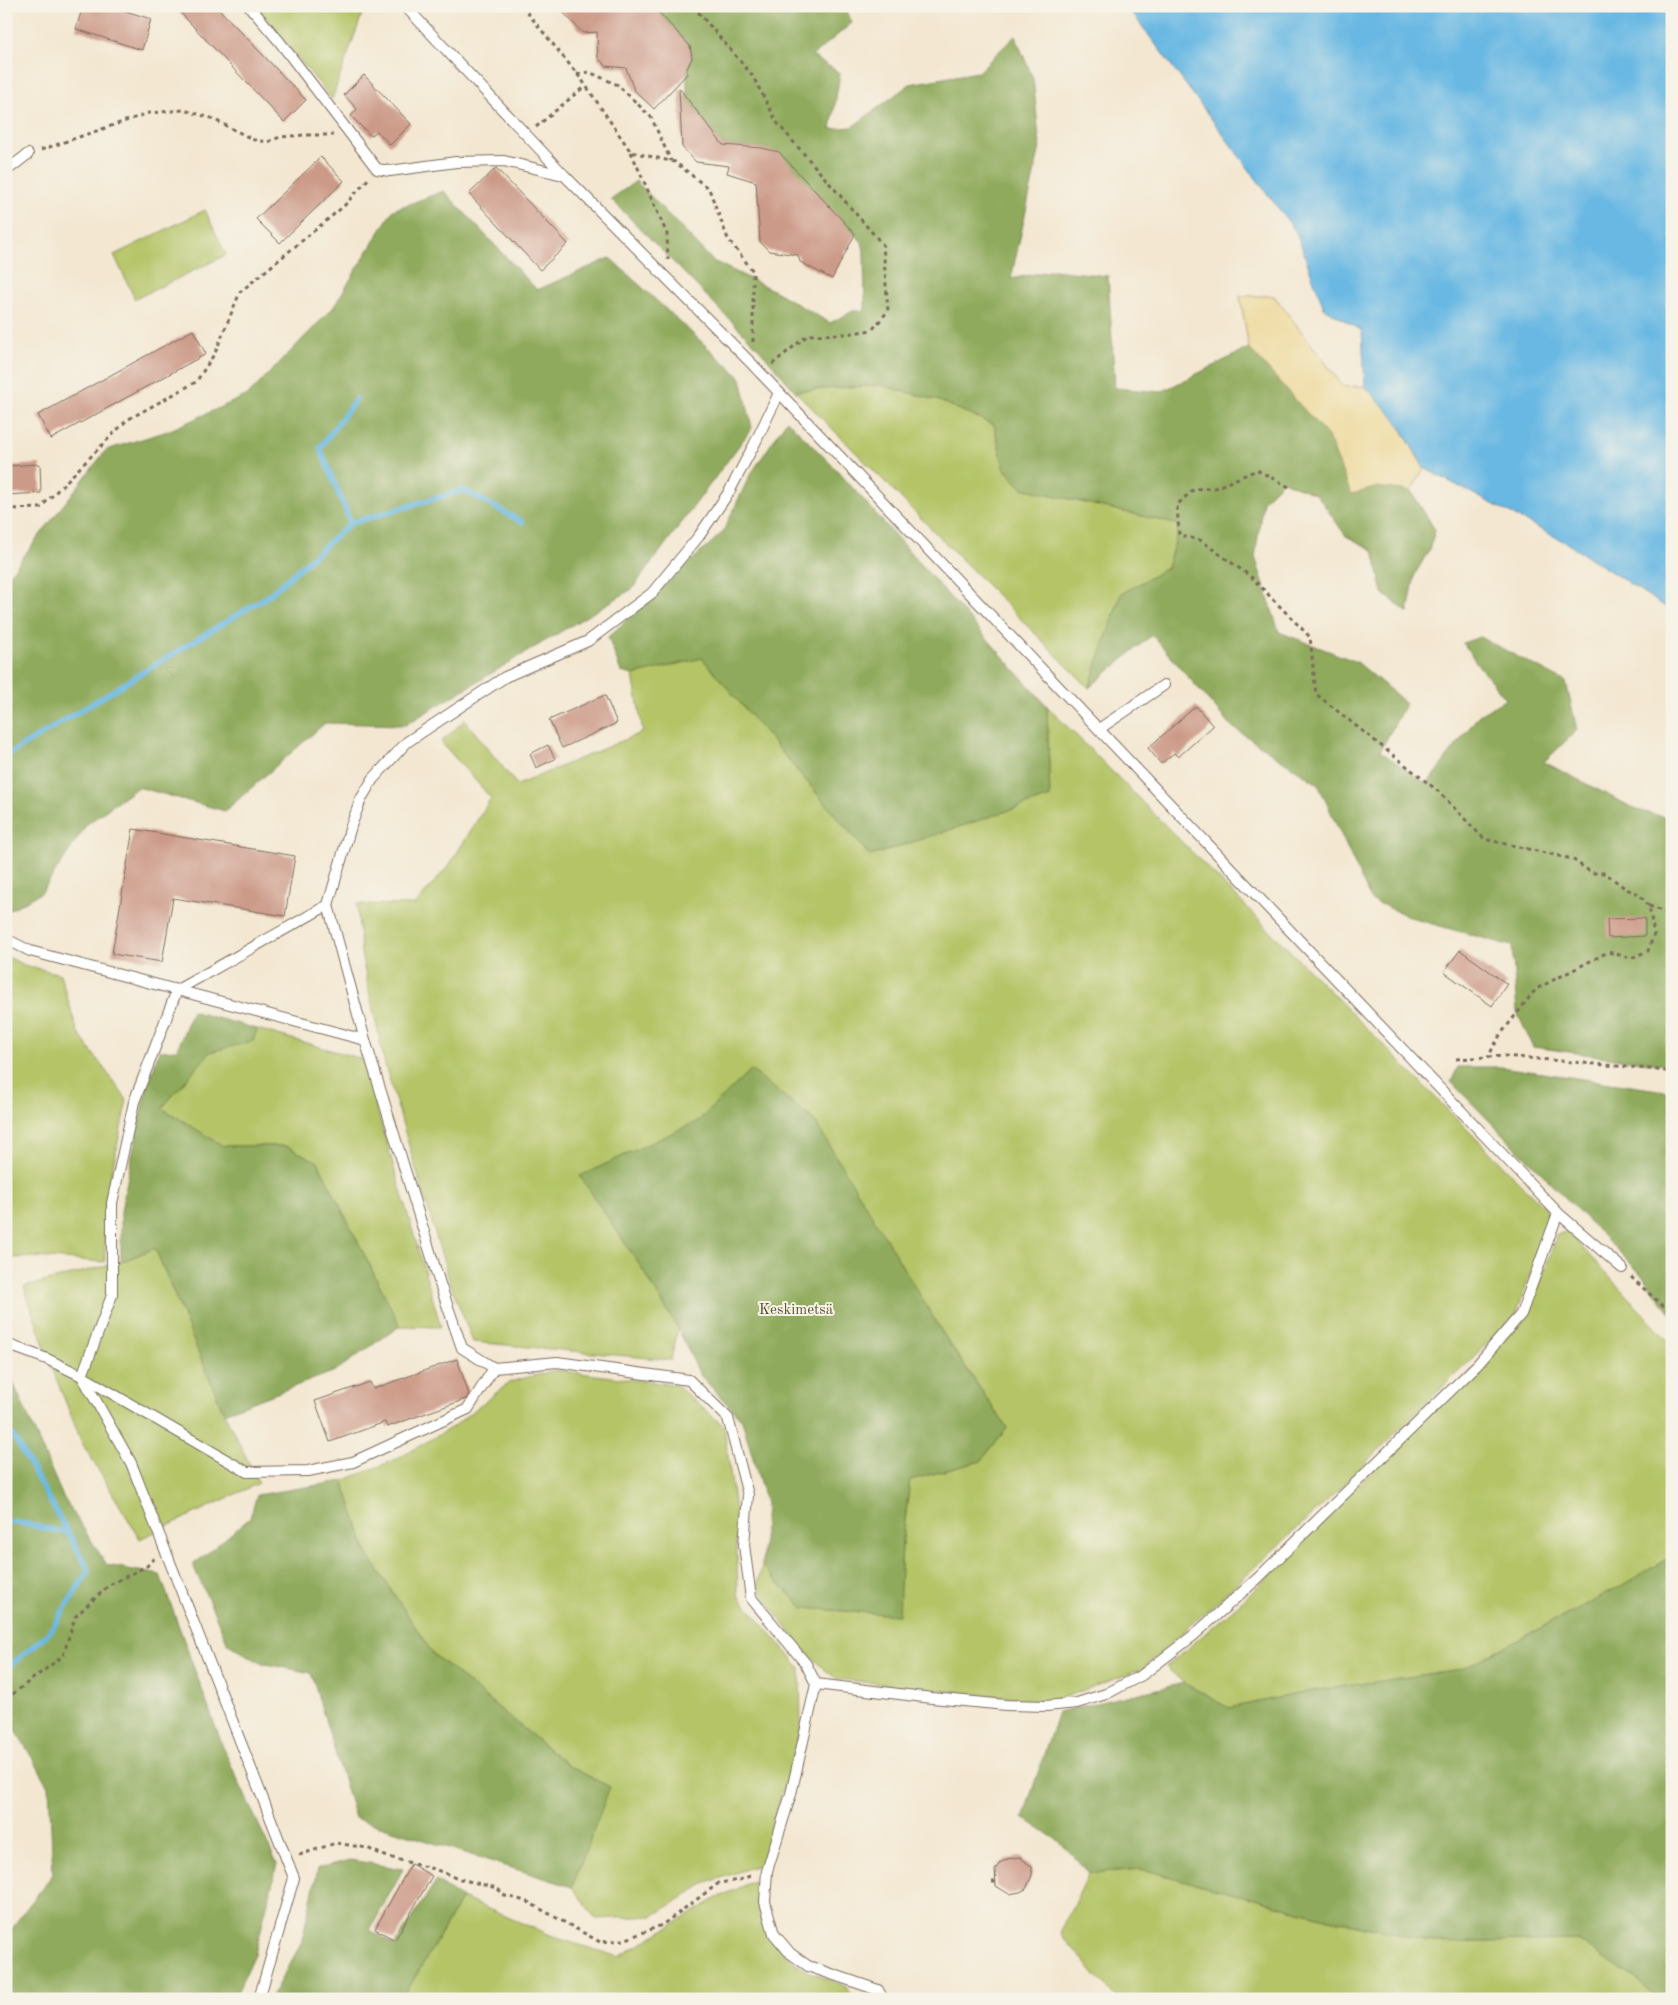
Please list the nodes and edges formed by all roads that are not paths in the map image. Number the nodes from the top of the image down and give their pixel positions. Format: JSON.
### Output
{"nodes":[{"id":1,"x":249,"y":6,"type":"edge"},
{"id":2,"x":405,"y":6,"type":"edge"},
{"id":3,"x":28,"y":154,"type":"road end"},
{"id":4,"x":6,"y":171,"type":"edge"},
{"id":5,"x":564,"y":175,"type":"junction"},
{"id":6,"x":778,"y":392,"type":"junction"},
{"id":7,"x":1164,"y":685,"type":"dead end"},
{"id":8,"x":1099,"y":729,"type":"junction"},
{"id":9,"x":328,"y":906,"type":"junction"},
{"id":10,"x":6,"y":939,"type":"edge"},
{"id":11,"x":177,"y":990,"type":"junction"},
{"id":12,"x":365,"y":1040,"type":"junction"},
{"id":13,"x":1558,"y":1213,"type":"junction"},
{"id":14,"x":1622,"y":1268,"type":"road end"},
{"id":15,"x":6,"y":1344,"type":"edge"},
{"id":16,"x":494,"y":1368,"type":"junction"},
{"id":17,"x":82,"y":1376,"type":"junction"},
{"id":18,"x":816,"y":1684,"type":"junction"},
{"id":19,"x":259,"y":1999,"type":"edge"},
{"id":20,"x":884,"y":1999,"type":"edge"}],
"edges":[{"from":1,"to":5,"type":"lane"},
{"from":2,"to":5,"type":"lane"},
{"from":3,"to":4,"type":"lane"},
{"from":5,"to":6,"type":"lane"},
{"from":6,"to":8,"type":"lane"},
{"from":6,"to":9,"type":"lane"},
{"from":7,"to":8,"type":"lane"},
{"from":8,"to":13,"type":"lane"},
{"from":9,"to":11,"type":"lane"},
{"from":9,"to":12,"type":"lane"},
{"from":10,"to":11,"type":"lane"},
{"from":11,"to":12,"type":"lane"},
{"from":11,"to":17,"type":"lane"},
{"from":12,"to":16,"type":"lane"},
{"from":13,"to":14,"type":"lane"},
{"from":13,"to":18,"type":"lane"},
{"from":15,"to":17,"type":"lane"},
{"from":16,"to":17,"type":"lane"},
{"from":16,"to":18,"type":"lane"},
{"from":17,"to":19,"type":"lane"},
{"from":18,"to":20,"type":"lane"}]}
